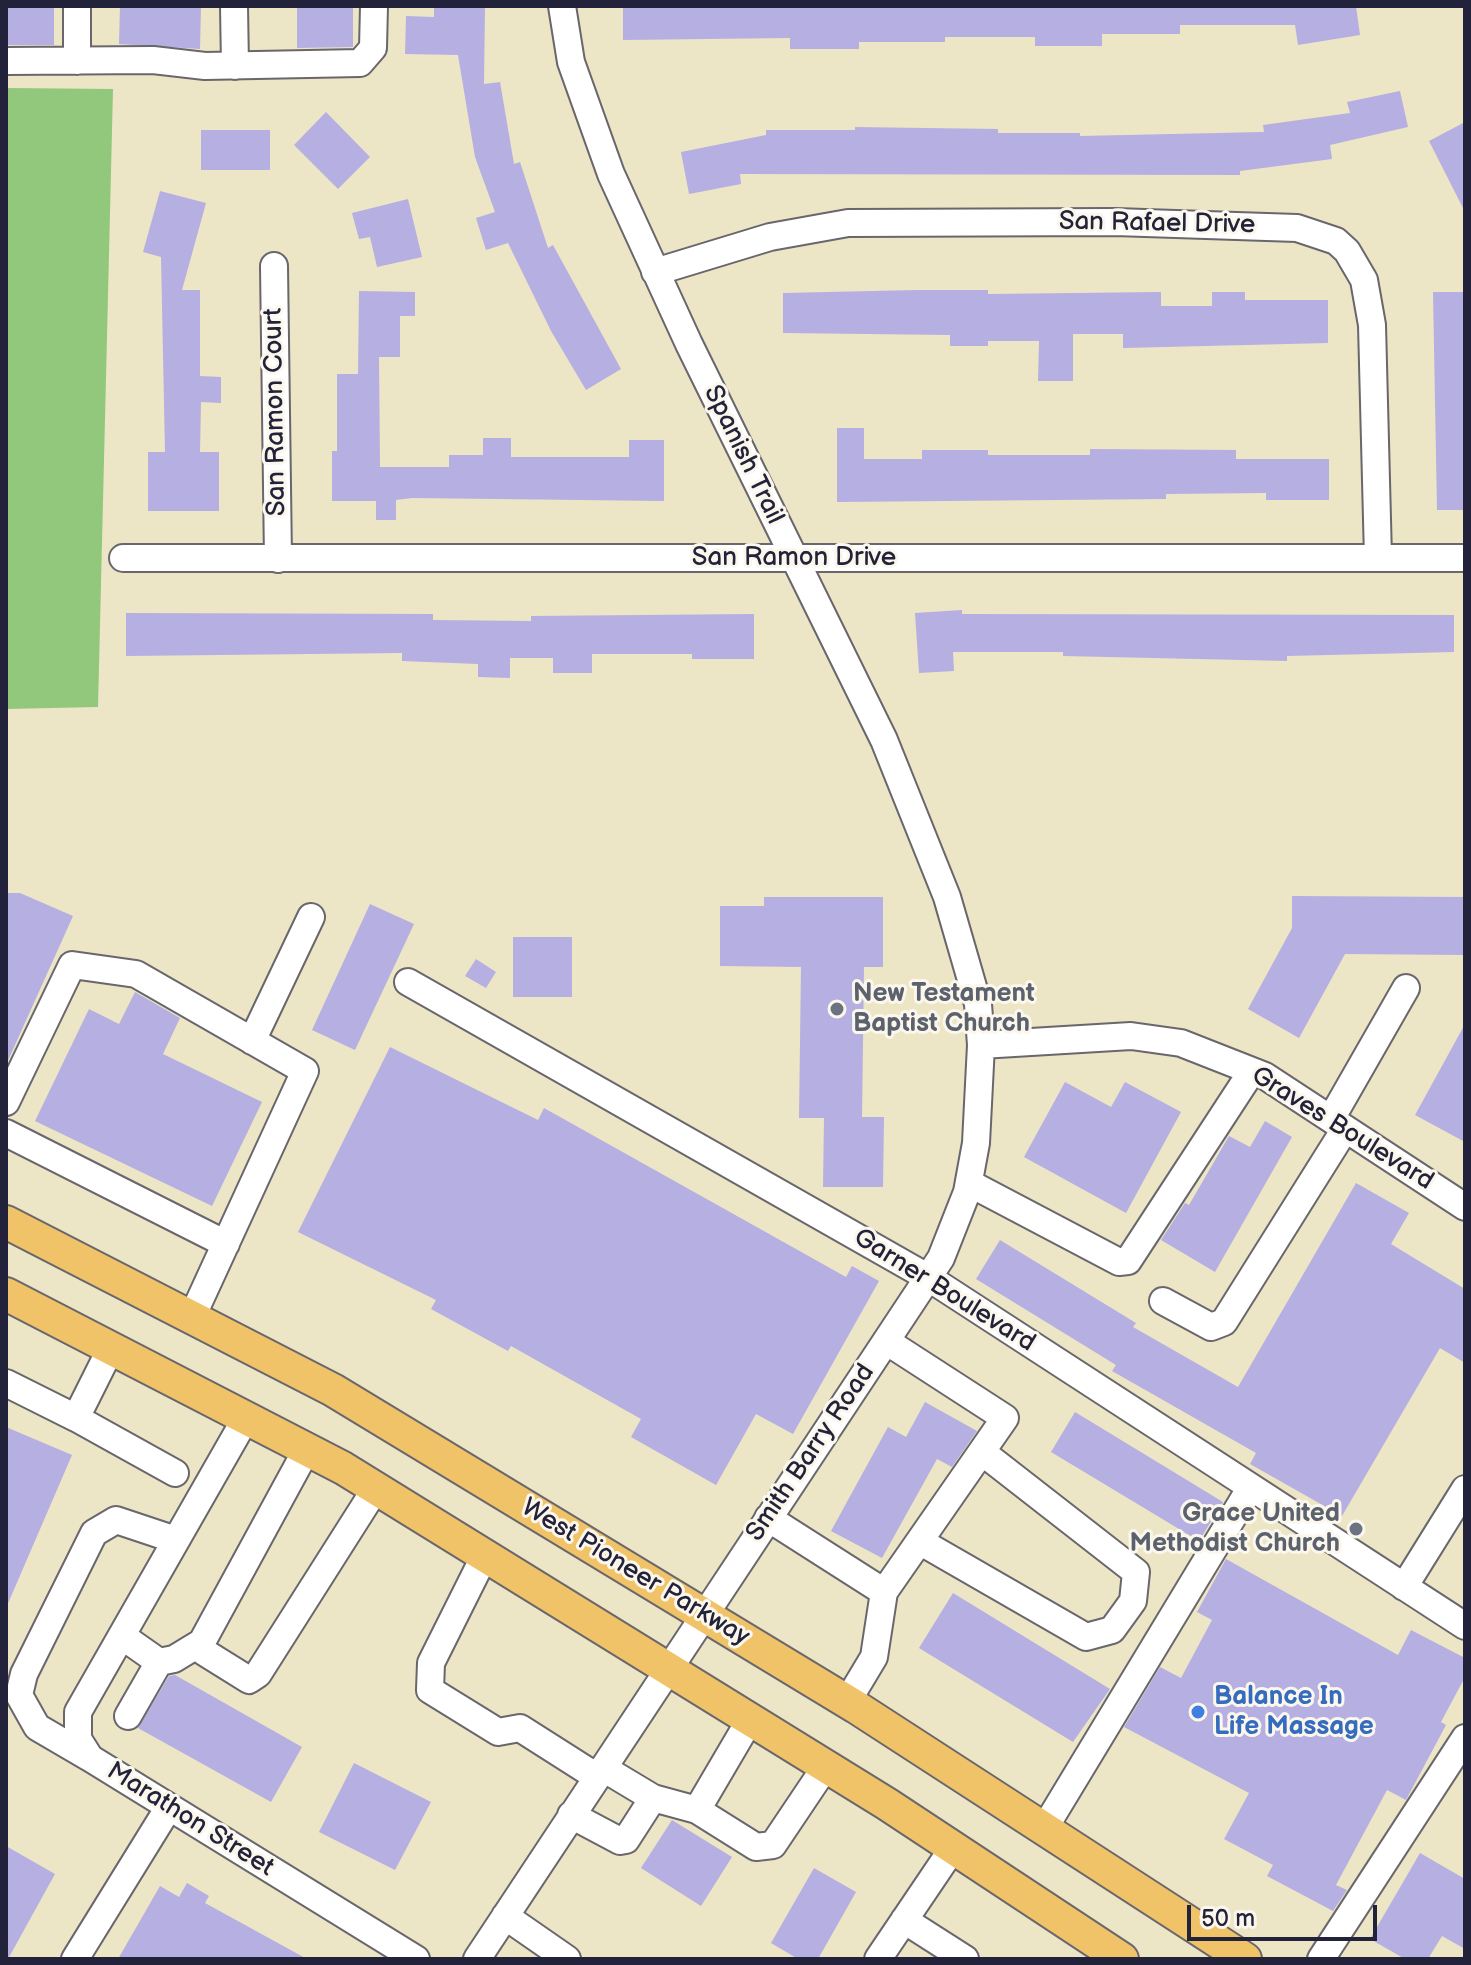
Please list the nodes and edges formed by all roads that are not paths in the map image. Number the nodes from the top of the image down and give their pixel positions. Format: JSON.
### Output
{"nodes":[{"id":1,"x":77,"y":6,"type":"edge"},
{"id":2,"x":234,"y":6,"type":"edge"},
{"id":3,"x":374,"y":6,"type":"edge"},
{"id":4,"x":562,"y":6,"type":"edge"},
{"id":5,"x":6,"y":61,"type":"edge"},
{"id":6,"x":77,"y":61,"type":"junction"},
{"id":7,"x":235,"y":66,"type":"junction"},
{"id":8,"x":274,"y":266,"type":"dead end"},
{"id":9,"x":655,"y":272,"type":"junction"},
{"id":10,"x":123,"y":558,"type":"dead end"},
{"id":11,"x":793,"y":558,"type":"junction"},
{"id":12,"x":1378,"y":558,"type":"junction"},
{"id":13,"x":1465,"y":558,"type":"edge"},
{"id":14,"x":278,"y":559,"type":"junction"},
{"id":15,"x":947,"y":897,"type":"joint"},
{"id":16,"x":311,"y":917,"type":"dead end"},
{"id":17,"x":408,"y":982,"type":"dead end"},
{"id":18,"x":1406,"y":988,"type":"dead end"},
{"id":19,"x":252,"y":1041,"type":"junction"},
{"id":20,"x":981,"y":1045,"type":"junction"},
{"id":21,"x":1252,"y":1071,"type":"junction"},
{"id":22,"x":6,"y":1102,"type":"edge"},
{"id":23,"x":1338,"y":1124,"type":"junction"},
{"id":24,"x":6,"y":1133,"type":"edge"},
{"id":25,"x":969,"y":1183,"type":"junction"},
{"id":26,"x":1465,"y":1207,"type":"edge"},
{"id":27,"x":6,"y":1222,"type":"edge"},
{"id":28,"x":226,"y":1244,"type":"junction"},
{"id":29,"x":929,"y":1278,"type":"junction"},
{"id":30,"x":6,"y":1294,"type":"edge"},
{"id":31,"x":1163,"y":1301,"type":"dead end"},
{"id":32,"x":192,"y":1317,"type":"junction"},
{"id":33,"x":886,"y":1341,"type":"junction"},
{"id":34,"x":111,"y":1348,"type":"junction"},
{"id":35,"x":6,"y":1383,"type":"edge"},
{"id":36,"x":76,"y":1418,"type":"junction"},
{"id":37,"x":246,"y":1418,"type":"junction"},
{"id":38,"x":307,"y":1449,"type":"junction"},
{"id":39,"x":982,"y":1452,"type":"junction"},
{"id":40,"x":175,"y":1473,"type":"dead end"},
{"id":41,"x":1251,"y":1487,"type":"junction"},
{"id":42,"x":376,"y":1488,"type":"junction"},
{"id":43,"x":1465,"y":1489,"type":"edge"},
{"id":44,"x":768,"y":1518,"type":"junction"},
{"id":45,"x":176,"y":1540,"type":"junction"},
{"id":46,"x":921,"y":1542,"type":"junction"},
{"id":47,"x":485,"y":1555,"type":"junction"},
{"id":48,"x":1404,"y":1587,"type":"junction"},
{"id":49,"x":884,"y":1592,"type":"junction"},
{"id":50,"x":703,"y":1614,"type":"junction"},
{"id":51,"x":1465,"y":1626,"type":"edge"},
{"id":52,"x":122,"y":1636,"type":"junction"},
{"id":53,"x":202,"y":1642,"type":"junction"},
{"id":54,"x":159,"y":1662,"type":"junction"},
{"id":55,"x":667,"y":1668,"type":"junction"},
{"id":56,"x":847,"y":1702,"type":"junction"},
{"id":57,"x":128,"y":1716,"type":"dead end"},
{"id":58,"x":751,"y":1718,"type":"junction"},
{"id":59,"x":1465,"y":1738,"type":"edge"},
{"id":60,"x":90,"y":1758,"type":"junction"},
{"id":61,"x":826,"y":1766,"type":"junction"},
{"id":62,"x":600,"y":1773,"type":"junction"},
{"id":63,"x":653,"y":1798,"type":"junction"},
{"id":64,"x":169,"y":1807,"type":"junction"},
{"id":65,"x":697,"y":1810,"type":"junction"},
{"id":66,"x":571,"y":1815,"type":"junction"},
{"id":67,"x":1044,"y":1829,"type":"junction"},
{"id":68,"x":953,"y":1848,"type":"junction"},
{"id":69,"x":505,"y":1916,"type":"junction"},
{"id":70,"x":904,"y":1920,"type":"junction"},
{"id":71,"x":75,"y":1959,"type":"edge"},
{"id":72,"x":416,"y":1959,"type":"edge"},
{"id":73,"x":477,"y":1959,"type":"edge"},
{"id":74,"x":567,"y":1959,"type":"edge"},
{"id":75,"x":878,"y":1959,"type":"edge"},
{"id":76,"x":965,"y":1959,"type":"edge"},
{"id":77,"x":1122,"y":1959,"type":"edge"},
{"id":78,"x":1245,"y":1959,"type":"edge"},
{"id":79,"x":1321,"y":1959,"type":"edge"}],
"edges":[{"from":1,"to":6,"type":"street"},
{"from":2,"to":7,"type":"street"},
{"from":3,"to":7,"type":"street"},
{"from":4,"to":9,"type":"street","name":"Spanish Trail"},
{"from":5,"to":6,"type":"street"},
{"from":6,"to":7,"type":"street"},
{"from":8,"to":14,"type":"street","name":"San Ramon Court"},
{"from":9,"to":11,"type":"street","name":"Spanish Trail"},
{"from":9,"to":12,"type":"street","name":"San Rafael Drive"},
{"from":10,"to":14,"type":"street","name":"San Ramon Drive"},
{"from":11,"to":12,"type":"street","name":"San Ramon Drive"},
{"from":11,"to":14,"type":"street","name":"San Ramon Drive"},
{"from":11,"to":15,"type":"street","name":"Spanish Trail"},
{"from":12,"to":13,"type":"street","name":"San Ramon Drive"},
{"from":15,"to":20,"type":"street","name":"Smith Barry Road"},
{"from":16,"to":19,"type":"street"},
{"from":17,"to":29,"type":"street","name":"Garner Boulevard"},
{"from":18,"to":23,"type":"street"},
{"from":19,"to":22,"type":"street"},
{"from":19,"to":28,"type":"street"},
{"from":20,"to":21,"type":"street","name":"Graves Boulevard"},
{"from":20,"to":25,"type":"street","name":"Smith Barry Road"},
{"from":21,"to":23,"type":"street","name":"Graves Boulevard"},
{"from":21,"to":25,"type":"street"},
{"from":23,"to":26,"type":"street","name":"Graves Boulevard"},
{"from":23,"to":31,"type":"street"},
{"from":24,"to":28,"type":"street"},
{"from":25,"to":29,"type":"street","name":"Smith Barry Road"},
{"from":27,"to":32,"type":"main road","name":"West Pioneer Parkway"},
{"from":28,"to":32,"type":"street"},
{"from":29,"to":33,"type":"street","name":"Smith Barry Road"},
{"from":29,"to":41,"type":"street","name":"Garner Boulevard"},
{"from":30,"to":34,"type":"main road"},
{"from":32,"to":50,"type":"main road","name":"West Pioneer Parkway"},
{"from":33,"to":39,"type":"street"},
{"from":33,"to":44,"type":"street","name":"Smith Barry Road"},
{"from":34,"to":36,"type":"street"},
{"from":34,"to":37,"type":"main road"},
{"from":35,"to":36,"type":"street"},
{"from":36,"to":40,"type":"street"},
{"from":37,"to":38,"type":"main road"},
{"from":37,"to":45,"type":"street","name":"Marathon Street"},
{"from":38,"to":42,"type":"main road"},
{"from":38,"to":53,"type":"street"},
{"from":39,"to":46,"type":"street"},
{"from":39,"to":46,"type":"street"},
{"from":41,"to":48,"type":"street","name":"Garner Boulevard"},
{"from":41,"to":67,"type":"street"},
{"from":42,"to":47,"type":"main road"},
{"from":42,"to":53,"type":"street"},
{"from":43,"to":48,"type":"street"},
{"from":44,"to":49,"type":"street"},
{"from":44,"to":50,"type":"street","name":"Smith Barry Road"},
{"from":45,"to":52,"type":"street","name":"Marathon Street"},
{"from":45,"to":60,"type":"street"},
{"from":46,"to":49,"type":"street"},
{"from":47,"to":55,"type":"main road"},
{"from":47,"to":62,"type":"street"},
{"from":48,"to":51,"type":"street","name":"Garner Boulevard"},
{"from":49,"to":56,"type":"street"},
{"from":50,"to":55,"type":"street","name":"Smith Barry Road"},
{"from":50,"to":56,"type":"main road","name":"West Pioneer Parkway"},
{"from":52,"to":54,"type":"street"},
{"from":52,"to":60,"type":"street","name":"Marathon Street"},
{"from":53,"to":54,"type":"street"},
{"from":54,"to":57,"type":"street"},
{"from":55,"to":58,"type":"main road"},
{"from":55,"to":62,"type":"street","name":"Smith Barry Road"},
{"from":56,"to":67,"type":"main road","name":"West Pioneer Parkway"},
{"from":58,"to":61,"type":"main road"},
{"from":58,"to":65,"type":"street"},
{"from":59,"to":79,"type":"street"},
{"from":60,"to":64,"type":"street","name":"Marathon Street"},
{"from":61,"to":65,"type":"street"},
{"from":61,"to":68,"type":"main road"},
{"from":62,"to":63,"type":"street"},
{"from":62,"to":66,"type":"street","name":"Smith Barry Road"},
{"from":63,"to":65,"type":"street"},
{"from":63,"to":66,"type":"street"},
{"from":64,"to":71,"type":"street"},
{"from":64,"to":72,"type":"street","name":"Marathon Street"},
{"from":66,"to":69,"type":"street","name":"Smith Barry Road"},
{"from":67,"to":78,"type":"main road","name":"West Pioneer Parkway"},
{"from":68,"to":70,"type":"street"},
{"from":68,"to":77,"type":"main road"},
{"from":69,"to":73,"type":"street","name":"Smith Barry Road"},
{"from":69,"to":74,"type":"street"},
{"from":70,"to":75,"type":"street"},
{"from":70,"to":76,"type":"street"}]}
